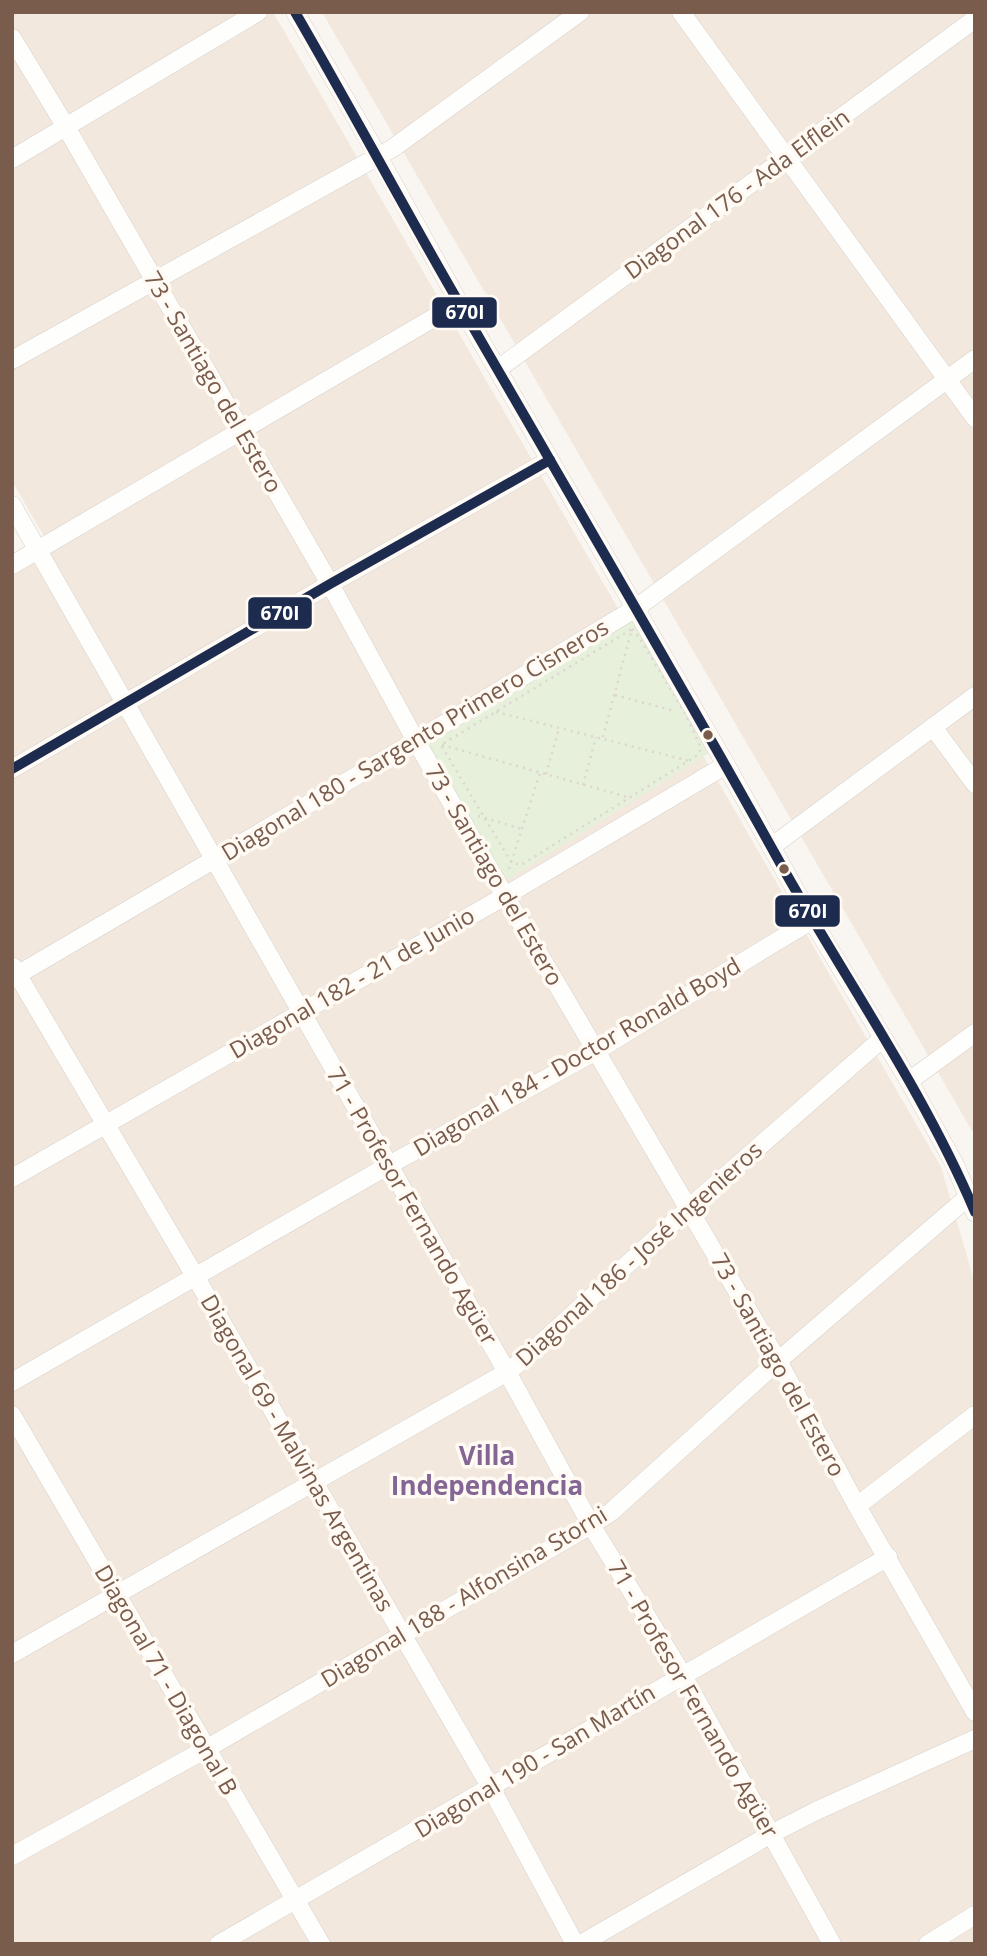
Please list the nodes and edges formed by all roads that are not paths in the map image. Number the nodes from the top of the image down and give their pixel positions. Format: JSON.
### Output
{"nodes":[{"id":1,"x":258,"y":12,"type":"edge"},
{"id":2,"x":295,"y":12,"type":"edge"},
{"id":3,"x":580,"y":12,"type":"edge"},
{"id":4,"x":681,"y":12,"type":"edge"},
{"id":5,"x":974,"y":16,"type":"edge"},
{"id":6,"x":12,"y":38,"type":"edge"},
{"id":7,"x":66,"y":127,"type":"junction"},
{"id":8,"x":378,"y":156,"type":"junction"},
{"id":9,"x":786,"y":158,"type":"junction"},
{"id":10,"x":12,"y":159,"type":"edge"},
{"id":11,"x":155,"y":282,"type":"junction"},
{"id":12,"x":459,"y":303,"type":"junction"},
{"id":13,"x":975,"y":359,"type":"edge"},
{"id":14,"x":12,"y":360,"type":"edge"},
{"id":15,"x":498,"y":369,"type":"junction"},
{"id":16,"x":947,"y":380,"type":"junction"},
{"id":17,"x":975,"y":418,"type":"edge"},
{"id":18,"x":241,"y":431,"type":"junction"},
{"id":19,"x":550,"y":460,"type":"junction"},
{"id":20,"x":12,"y":505,"type":"edge"},
{"id":21,"x":38,"y":549,"type":"junction"},
{"id":22,"x":12,"y":565,"type":"edge"},
{"id":23,"x":330,"y":584,"type":"junction"},
{"id":24,"x":636,"y":608,"type":"junction"},
{"id":25,"x":975,"y":696,"type":"edge"},
{"id":26,"x":125,"y":704,"type":"junction"},
{"id":27,"x":933,"y":727,"type":"junction"},
{"id":28,"x":416,"y":741,"type":"junction"},
{"id":29,"x":726,"y":765,"type":"junction"},
{"id":30,"x":12,"y":769,"type":"edge"},
{"id":31,"x":975,"y":784,"type":"edge"},
{"id":32,"x":771,"y":847,"type":"junction"},
{"id":33,"x":213,"y":860,"type":"junction"},
{"id":34,"x":505,"y":896,"type":"junction"},
{"id":35,"x":812,"y":920,"type":"junction"},
{"id":36,"x":14,"y":973,"type":"edge"},
{"id":37,"x":300,"y":1012,"type":"junction"},
{"id":38,"x":975,"y":1034,"type":"edge"},
{"id":39,"x":883,"y":1038,"type":"junction"},
{"id":40,"x":596,"y":1051,"type":"junction"},
{"id":41,"x":909,"y":1080,"type":"junction"},
{"id":42,"x":104,"y":1125,"type":"junction"},
{"id":43,"x":389,"y":1165,"type":"junction"},
{"id":44,"x":12,"y":1178,"type":"edge"},
{"id":45,"x":972,"y":1205,"type":"edge"},
{"id":46,"x":689,"y":1208,"type":"junction"},
{"id":47,"x":195,"y":1276,"type":"junction"},
{"id":48,"x":778,"y":1361,"type":"junction"},
{"id":49,"x":507,"y":1372,"type":"junction"},
{"id":50,"x":12,"y":1382,"type":"edge"},
{"id":51,"x":12,"y":1415,"type":"edge"},
{"id":52,"x":975,"y":1415,"type":"edge"},
{"id":53,"x":313,"y":1482,"type":"junction"},
{"id":54,"x":857,"y":1506,"type":"junction"},
{"id":55,"x":592,"y":1525,"type":"junction"},
{"id":56,"x":888,"y":1557,"type":"junction"},
{"id":57,"x":117,"y":1595,"type":"junction"},
{"id":58,"x":401,"y":1635,"type":"junction"},
{"id":59,"x":12,"y":1654,"type":"edge"},
{"id":60,"x":682,"y":1674,"type":"junction"},
{"id":61,"x":975,"y":1712,"type":"edge"},
{"id":62,"x":975,"y":1740,"type":"edge"},
{"id":63,"x":206,"y":1749,"type":"junction"},
{"id":64,"x":491,"y":1788,"type":"junction"},
{"id":65,"x":771,"y":1834,"type":"junction"},
{"id":66,"x":12,"y":1856,"type":"edge"},
{"id":67,"x":296,"y":1901,"type":"junction"},
{"id":68,"x":975,"y":1915,"type":"edge"},
{"id":69,"x":219,"y":1944,"type":"edge"},
{"id":70,"x":321,"y":1944,"type":"edge"},
{"id":71,"x":575,"y":1944,"type":"edge"},
{"id":72,"x":581,"y":1944,"type":"edge"},
{"id":73,"x":832,"y":1944,"type":"edge"},
{"id":74,"x":928,"y":1944,"type":"edge"}],
"edges":[{"from":1,"to":7,"type":"street"},
{"from":2,"to":8,"type":"street"},
{"from":3,"to":8,"type":"street"},
{"from":4,"to":9,"type":"street"},
{"from":5,"to":9,"type":"street","name":"Diagonal 176 - Ada Elflein"},
{"from":6,"to":7,"type":"street","name":"73 - Santiago del Estero"},
{"from":7,"to":10,"type":"street"},
{"from":7,"to":11,"type":"street","name":"73 - Santiago del Estero"},
{"from":8,"to":11,"type":"street"},
{"from":8,"to":12,"type":"street"},
{"from":9,"to":15,"type":"street","name":"Diagonal 176 - Ada Elflein"},
{"from":9,"to":16,"type":"street"},
{"from":11,"to":14,"type":"street"},
{"from":11,"to":18,"type":"street","name":"73 - Santiago del Estero"},
{"from":12,"to":15,"type":"street"},
{"from":12,"to":18,"type":"street"},
{"from":13,"to":16,"type":"street","name":"Diagonal 180 - Sargento Primero Cisneros"},
{"from":15,"to":19,"type":"street"},
{"from":16,"to":17,"type":"street"},
{"from":16,"to":24,"type":"street","name":"Diagonal 180 - Sargento Primero Cisneros"},
{"from":18,"to":21,"type":"street"},
{"from":18,"to":23,"type":"street","name":"73 - Santiago del Estero"},
{"from":19,"to":23,"type":"street"},
{"from":19,"to":24,"type":"street"},
{"from":20,"to":21,"type":"street","name":"71 - Profesor Fernando Agüer"},
{"from":21,"to":22,"type":"street"},
{"from":21,"to":26,"type":"street","name":"71 - Profesor Fernando Agüer"},
{"from":23,"to":26,"type":"street"},
{"from":23,"to":28,"type":"street","name":"73 - Santiago del Estero"},
{"from":24,"to":28,"type":"street","name":"Diagonal 180 - Sargento Primero Cisneros"},
{"from":24,"to":29,"type":"street"},
{"from":25,"to":27,"type":"street"},
{"from":26,"to":30,"type":"street"},
{"from":26,"to":33,"type":"street","name":"71 - Profesor Fernando Agüer"},
{"from":27,"to":31,"type":"street"},
{"from":27,"to":32,"type":"street"},
{"from":28,"to":33,"type":"street","name":"Diagonal 180 - Sargento Primero Cisneros"},
{"from":28,"to":34,"type":"street","name":"73 - Santiago del Estero"},
{"from":29,"to":32,"type":"street"},
{"from":29,"to":34,"type":"street","name":"Diagonal 182 - 21 de Junio"},
{"from":32,"to":35,"type":"street"},
{"from":33,"to":36,"type":"street","name":"Diagonal 180 - Sargento Primero Cisneros"},
{"from":33,"to":37,"type":"street","name":"71 - Profesor Fernando Agüer"},
{"from":34,"to":37,"type":"street","name":"Diagonal 182 - 21 de Junio"},
{"from":34,"to":40,"type":"street","name":"73 - Santiago del Estero"},
{"from":35,"to":39,"type":"street"},
{"from":35,"to":40,"type":"street","name":"Diagonal 184 - Doctor Ronald Boyd"},
{"from":36,"to":42,"type":"street","name":"Diagonal 69 - Malvinas Argentinas"},
{"from":37,"to":42,"type":"street","name":"Diagonal 182 - 21 de Junio"},
{"from":37,"to":43,"type":"street","name":"71 - Profesor Fernando Agüer"},
{"from":38,"to":41,"type":"street"},
{"from":39,"to":41,"type":"street"},
{"from":39,"to":46,"type":"street","name":"Diagonal 186 - José Ingenieros"},
{"from":40,"to":43,"type":"street","name":"Diagonal 184 - Doctor Ronald Boyd"},
{"from":40,"to":46,"type":"street","name":"73 - Santiago del Estero"},
{"from":41,"to":45,"type":"street"},
{"from":42,"to":44,"type":"street","name":"Diagonal 182 - 21 de Junio"},
{"from":42,"to":47,"type":"street","name":"Diagonal 69 - Malvinas Argentinas"},
{"from":43,"to":47,"type":"street","name":"Diagonal 184 - Doctor Ronald Boyd"},
{"from":43,"to":49,"type":"street","name":"71 - Profesor Fernando Agüer"},
{"from":45,"to":48,"type":"street","name":"Diagonal 188 - Alfonsina Storni"},
{"from":46,"to":48,"type":"street","name":"73 - Santiago del Estero"},
{"from":46,"to":49,"type":"street","name":"Diagonal 186 - José Ingenieros"},
{"from":47,"to":50,"type":"street","name":"Diagonal 184 - Doctor Ronald Boyd"},
{"from":47,"to":53,"type":"street","name":"Diagonal 69 - Malvinas Argentinas"},
{"from":48,"to":54,"type":"street","name":"73 - Santiago del Estero"},
{"from":48,"to":55,"type":"street","name":"Diagonal 188 - Alfonsina Storni"},
{"from":49,"to":53,"type":"street","name":"Diagonal 186 - José Ingenieros"},
{"from":49,"to":55,"type":"street","name":"71 - Profesor Fernando Agüer"},
{"from":51,"to":57,"type":"street","name":"Diagonal 71 - Diagonal B"},
{"from":52,"to":54,"type":"street"},
{"from":53,"to":57,"type":"street","name":"Diagonal 186 - José Ingenieros"},
{"from":53,"to":58,"type":"street","name":"Diagonal 69 - Malvinas Argentinas"},
{"from":54,"to":56,"type":"street","name":"73 - Santiago del Estero"},
{"from":55,"to":58,"type":"street","name":"Diagonal 188 - Alfonsina Storni"},
{"from":55,"to":60,"type":"street","name":"71 - Profesor Fernando Agüer"},
{"from":56,"to":60,"type":"street","name":"Diagonal 190 - San Martín"},
{"from":56,"to":61,"type":"street","name":"73 - Santiago del Estero"},
{"from":57,"to":59,"type":"street","name":"Diagonal 186 - José Ingenieros"},
{"from":57,"to":63,"type":"street","name":"Diagonal 71 - Diagonal B"},
{"from":58,"to":63,"type":"street","name":"Diagonal 188 - Alfonsina Storni"},
{"from":58,"to":64,"type":"street","name":"Diagonal 69 - Malvinas Argentinas"},
{"from":60,"to":64,"type":"street","name":"Diagonal 190 - San Martín"},
{"from":60,"to":65,"type":"street","name":"71 - Profesor Fernando Agüer"},
{"from":62,"to":65,"type":"street"},
{"from":63,"to":66,"type":"street","name":"Diagonal 188 - Alfonsina Storni"},
{"from":63,"to":67,"type":"street","name":"Diagonal 71 - Diagonal B"},
{"from":64,"to":67,"type":"street","name":"Diagonal 190 - San Martín"},
{"from":64,"to":71,"type":"street","name":"Diagonal 69 - Malvinas Argentinas"},
{"from":65,"to":72,"type":"street"},
{"from":65,"to":73,"type":"street","name":"71 - Profesor Fernando Agüer"},
{"from":67,"to":69,"type":"street","name":"Diagonal 190 - San Martín"},
{"from":67,"to":70,"type":"street","name":"Diagonal 71 - Diagonal B"},
{"from":68,"to":74,"type":"street"}]}
